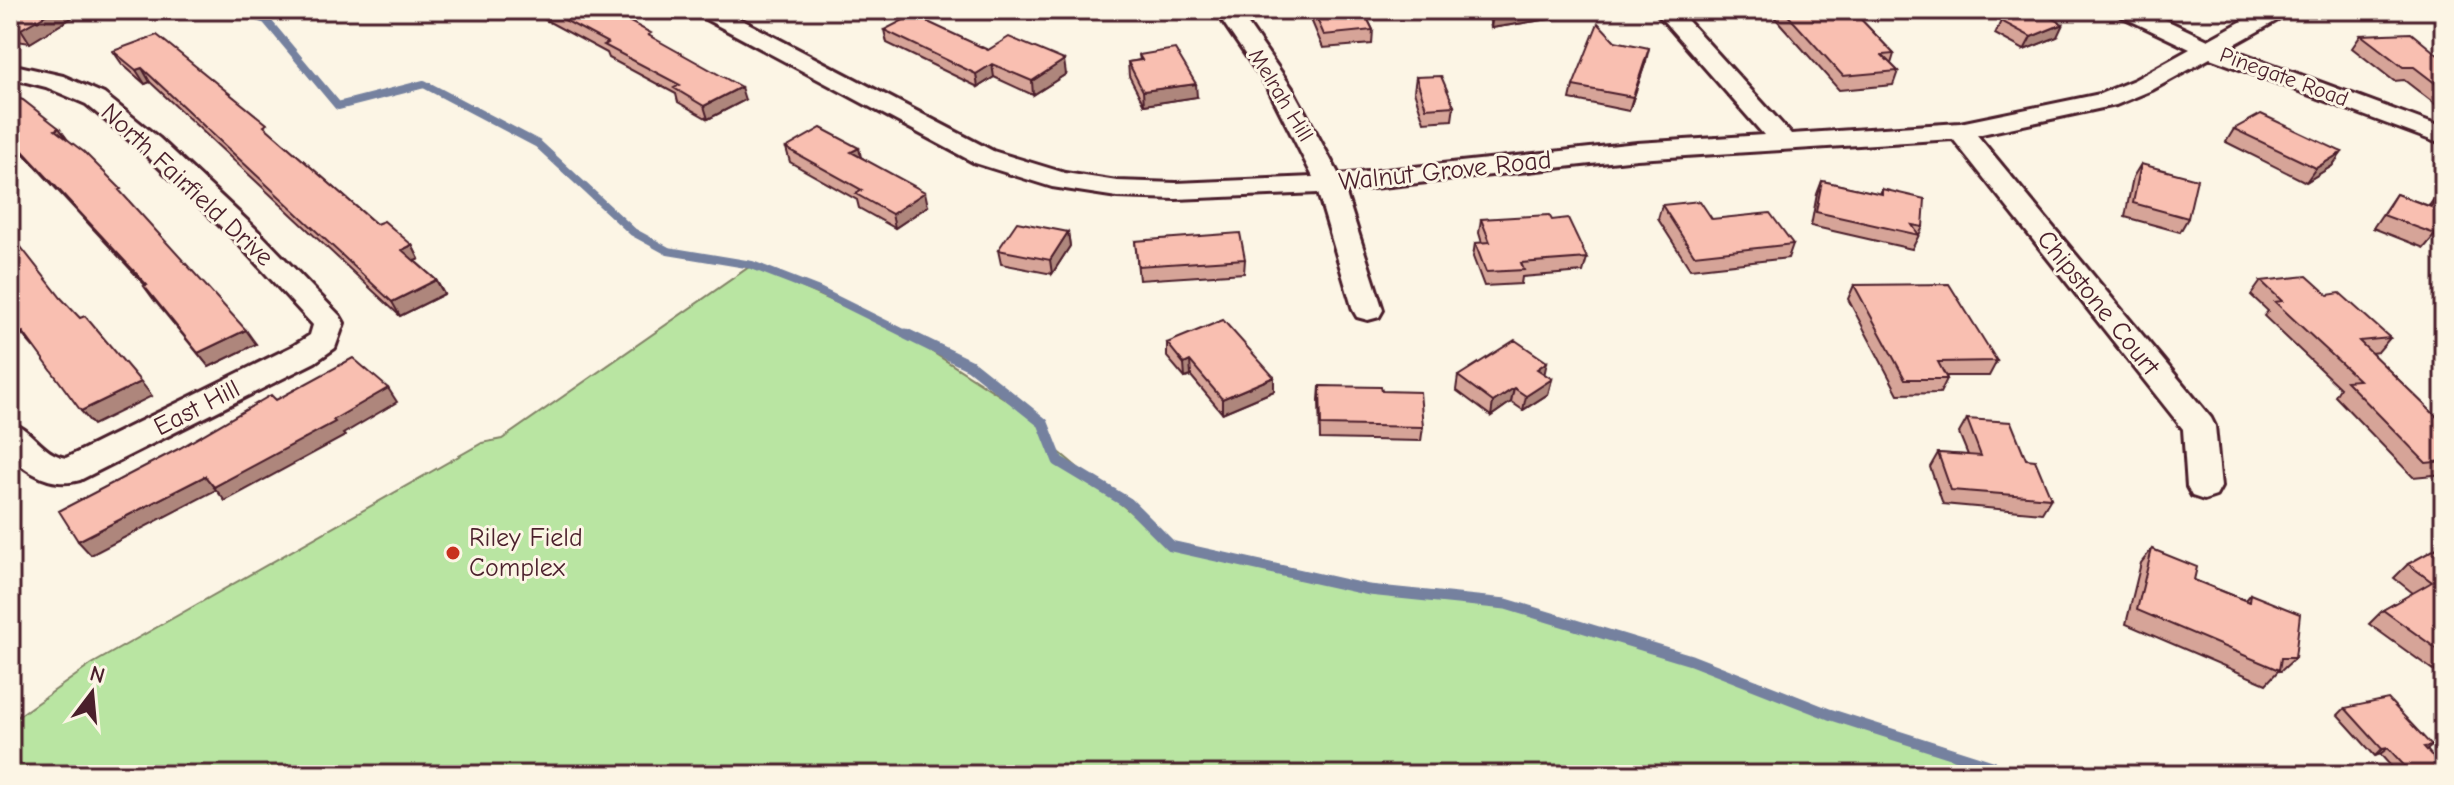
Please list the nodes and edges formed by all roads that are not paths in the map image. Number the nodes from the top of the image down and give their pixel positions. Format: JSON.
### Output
{"nodes":[{"id":1,"x":706,"y":10,"type":"edge"},
{"id":2,"x":1226,"y":10,"type":"edge"},
{"id":3,"x":1665,"y":10,"type":"edge"},
{"id":4,"x":2127,"y":10,"type":"edge"},
{"id":5,"x":2279,"y":10,"type":"edge"},
{"id":6,"x":2208,"y":49,"type":"junction"},
{"id":7,"x":10,"y":71,"type":"edge"},
{"id":8,"x":1960,"y":131,"type":"junction"},
{"id":9,"x":2444,"y":137,"type":"edge"},
{"id":10,"x":1783,"y":141,"type":"junction"},
{"id":11,"x":1330,"y":184,"type":"junction"},
{"id":12,"x":1368,"y":310,"type":"dead end"},
{"id":13,"x":324,"y":341,"type":"joint"},
{"id":14,"x":10,"y":434,"type":"edge"},
{"id":15,"x":2204,"y":487,"type":"dead end"}],
"edges":[{"from":1,"to":11,"type":"street","name":"Walnut Grove Road"},
{"from":2,"to":11,"type":"street","name":"Melrah Hill"},
{"from":3,"to":10,"type":"street"},
{"from":4,"to":6,"type":"street","name":"Pinegate Road"},
{"from":5,"to":6,"type":"street","name":"Walnut Grove Road"},
{"from":6,"to":8,"type":"street","name":"Walnut Grove Road"},
{"from":6,"to":9,"type":"street","name":"Pinegate Road"},
{"from":7,"to":13,"type":"street","name":"North Fairfield Drive"},
{"from":8,"to":10,"type":"street","name":"Walnut Grove Road"},
{"from":8,"to":15,"type":"street","name":"Chipstone Court"},
{"from":10,"to":11,"type":"street","name":"Walnut Grove Road"},
{"from":11,"to":12,"type":"street","name":"Melrah Hill"},
{"from":13,"to":14,"type":"street","name":"East Hill"}]}
